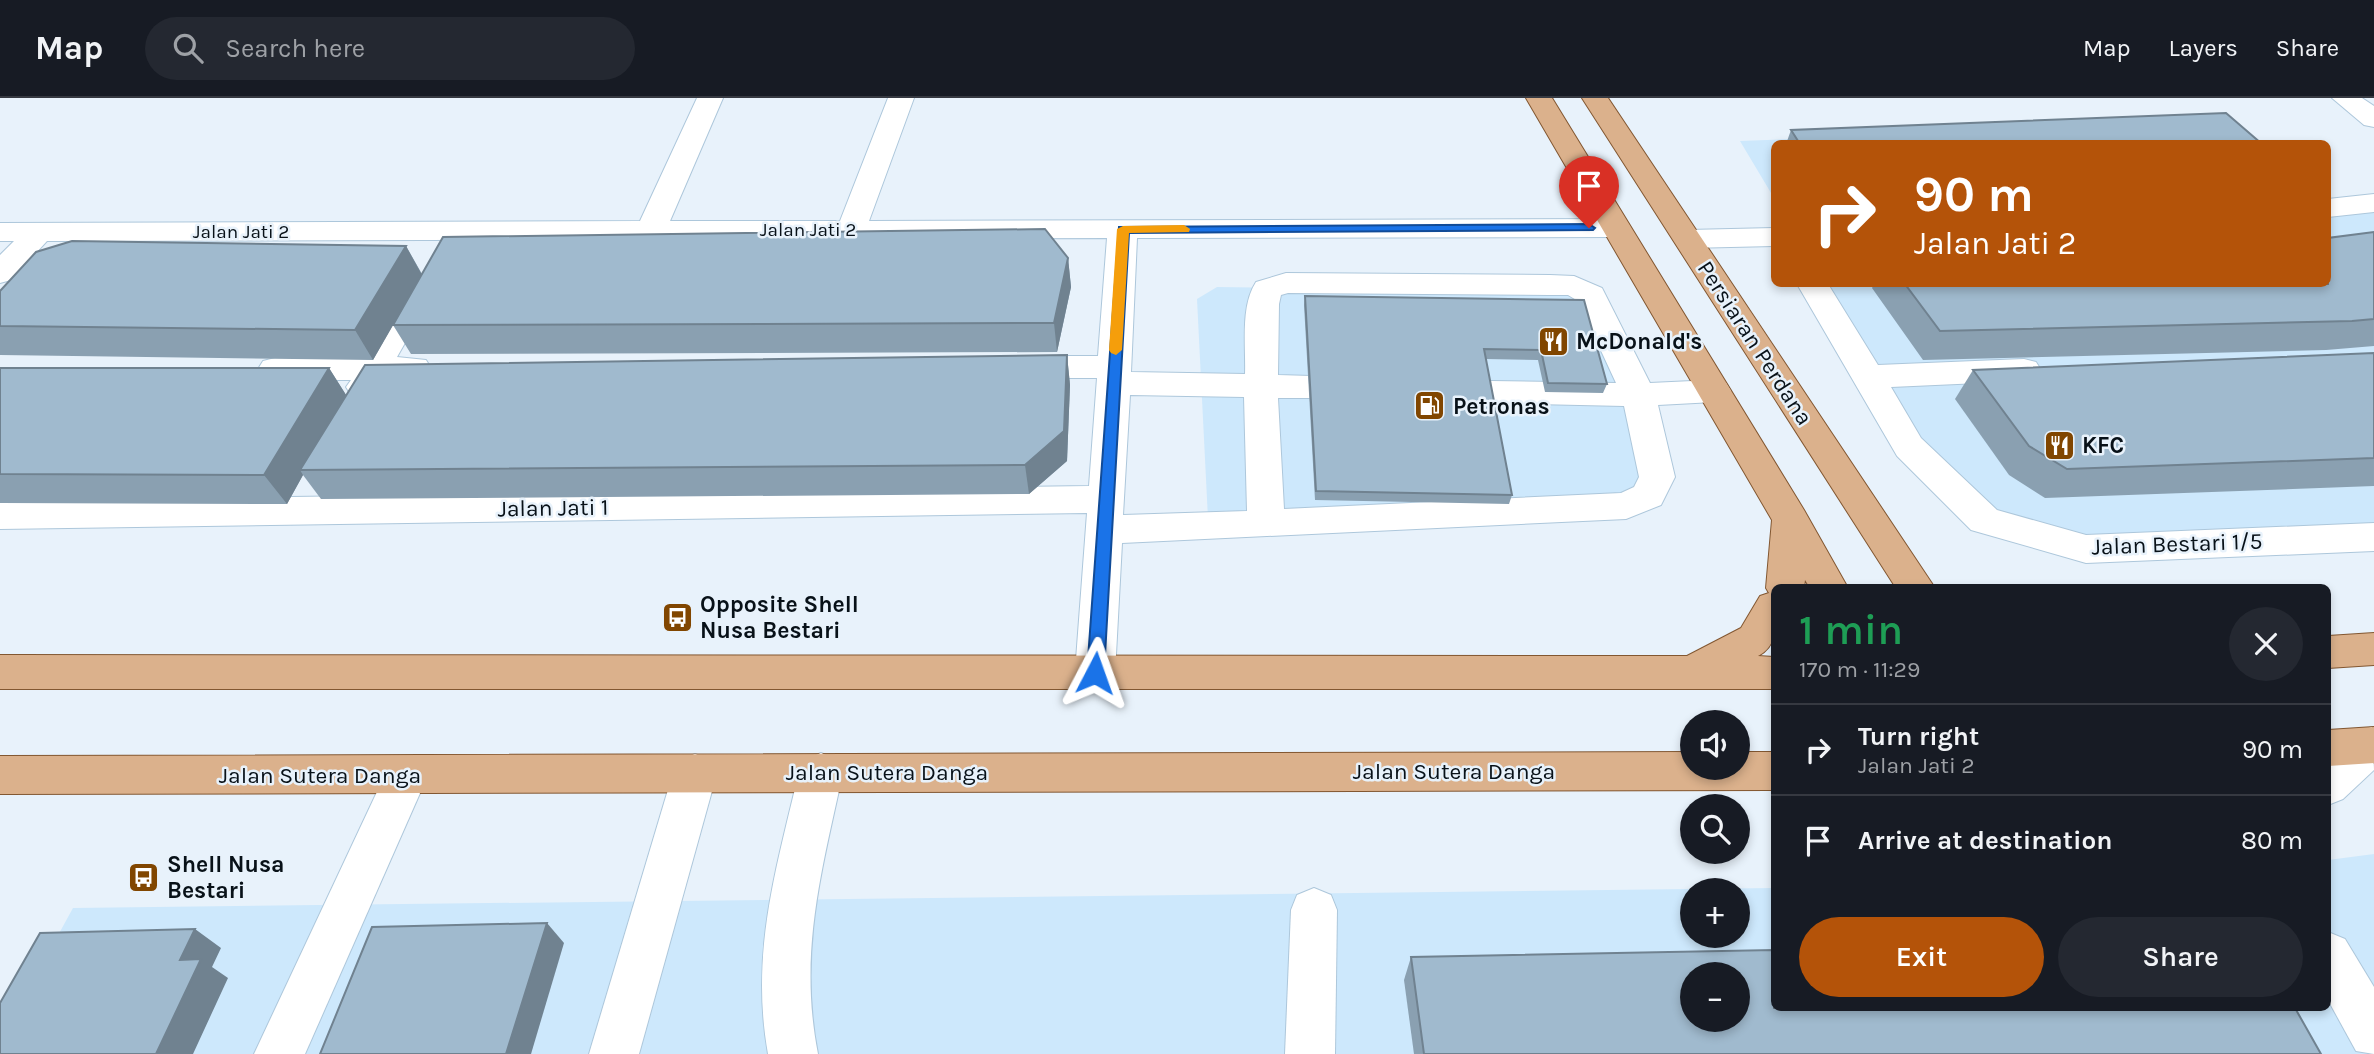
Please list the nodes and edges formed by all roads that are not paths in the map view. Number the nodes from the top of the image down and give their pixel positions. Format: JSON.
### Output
{"nodes":[{"id":1,"x":710,"y":98,"type":"edge"},
{"id":2,"x":901,"y":98,"type":"edge"},
{"id":3,"x":1539,"y":98,"type":"edge"},
{"id":4,"x":1595,"y":98,"type":"edge"},
{"id":5,"x":2345,"y":98,"type":"edge"},
{"id":6,"x":2374,"y":119,"type":"edge"},
{"id":7,"x":2374,"y":203,"type":"edge"},
{"id":8,"x":2331,"y":206,"type":"edge"},
{"id":9,"x":1616,"y":228,"type":"junction"},
{"id":10,"x":1123,"y":229,"type":"junction"},
{"id":11,"x":651,"y":230,"type":"junction"},
{"id":12,"x":851,"y":230,"type":"junction"},
{"id":13,"x":453,"y":231,"type":"junction"},
{"id":14,"x":0,"y":232,"type":"edge"},
{"id":15,"x":39,"y":232,"type":"junction"},
{"id":16,"x":1771,"y":237,"type":"edge"},
{"id":17,"x":1726,"y":238,"type":"junction"},
{"id":18,"x":1688,"y":239,"type":"junction"},
{"id":19,"x":1771,"y":257,"type":"edge"},
{"id":20,"x":0,"y":273,"type":"edge"},
{"id":21,"x":1815,"y":287,"type":"edge"},
{"id":22,"x":989,"y":367,"type":"edge"},
{"id":23,"x":443,"y":368,"type":"edge"},
{"id":24,"x":2060,"y":368,"type":"edge"},
{"id":25,"x":249,"y":369,"type":"edge"},
{"id":26,"x":373,"y":369,"type":"junction"},
{"id":27,"x":1114,"y":375,"type":"junction"},
{"id":28,"x":1869,"y":377,"type":"junction"},
{"id":29,"x":1261,"y":387,"type":"junction"},
{"id":30,"x":1311,"y":387,"type":"edge"},
{"id":31,"x":1714,"y":391,"type":"junction"},
{"id":32,"x":1491,"y":392,"type":"edge"},
{"id":33,"x":1639,"y":395,"type":"junction"},
{"id":34,"x":347,"y":416,"type":"edge"},
{"id":35,"x":313,"y":476,"type":"edge"},
{"id":36,"x":294,"y":512,"type":"junction"},
{"id":37,"x":1106,"y":514,"type":"junction"},
{"id":38,"x":0,"y":515,"type":"edge"},
{"id":39,"x":1791,"y":520,"type":"junction"},
{"id":40,"x":1266,"y":524,"type":"junction"},
{"id":41,"x":2374,"y":537,"type":"edge"},
{"id":42,"x":1890,"y":549,"type":"junction"},
{"id":43,"x":1786,"y":584,"type":"edge"},
{"id":44,"x":1827,"y":584,"type":"edge"},
{"id":45,"x":1913,"y":584,"type":"edge"},
{"id":46,"x":1934,"y":584,"type":"edge"},
{"id":47,"x":1771,"y":612,"type":"edge"},
{"id":48,"x":2374,"y":649,"type":"edge"},
{"id":49,"x":2331,"y":652,"type":"edge"},
{"id":50,"x":0,"y":671,"type":"edge"},
{"id":51,"x":1095,"y":673,"type":"junction"},
{"id":52,"x":1771,"y":673,"type":"edge"},
{"id":53,"x":1689,"y":674,"type":"junction"},
{"id":54,"x":2373,"y":745,"type":"edge"},
{"id":55,"x":2331,"y":748,"type":"edge"},
{"id":56,"x":1771,"y":771,"type":"edge"},
{"id":57,"x":821,"y":772,"type":"junction"},
{"id":58,"x":695,"y":773,"type":"junction"},
{"id":59,"x":0,"y":775,"type":"edge"},
{"id":60,"x":406,"y":775,"type":"junction"},
{"id":61,"x":2331,"y":783,"type":"edge"},
{"id":62,"x":1314,"y":910,"type":"dead end"},
{"id":63,"x":2331,"y":960,"type":"edge"},
{"id":64,"x":2374,"y":1033,"type":"edge"},
{"id":65,"x":279,"y":1054,"type":"edge"},
{"id":66,"x":614,"y":1054,"type":"edge"},
{"id":67,"x":793,"y":1054,"type":"edge"},
{"id":68,"x":1310,"y":1054,"type":"edge"}],
"edges":[{"from":1,"to":11,"type":"street"},
{"from":2,"to":12,"type":"street"},
{"from":3,"to":9,"type":"main road"},
{"from":4,"to":18,"type":"main road","name":"Persiaran Perdana"},
{"from":5,"to":6,"type":"street"},
{"from":7,"to":8,"type":"street"},
{"from":9,"to":10,"type":"street","name":"Jalan Jati 2"},
{"from":9,"to":31,"type":"main road"},
{"from":10,"to":12,"type":"street","name":"Jalan Jati 2"},
{"from":10,"to":27,"type":"street"},
{"from":11,"to":12,"type":"street","name":"Jalan Jati 2"},
{"from":11,"to":13,"type":"street","name":"Jalan Jati 2"},
{"from":13,"to":15,"type":"street","name":"Jalan Jati 2"},
{"from":13,"to":26,"type":"street"},
{"from":14,"to":15,"type":"street","name":"Jalan Jati 2"},
{"from":15,"to":20,"type":"street"},
{"from":16,"to":17,"type":"street"},
{"from":17,"to":18,"type":"street"},
{"from":17,"to":19,"type":"street"},
{"from":18,"to":42,"type":"main road","name":"Persiaran Perdana"},
{"from":21,"to":28,"type":"street","name":"Jalan Bestari 1/5"},
{"from":22,"to":27,"type":"street"},
{"from":23,"to":26,"type":"street"},
{"from":24,"to":28,"type":"street"},
{"from":25,"to":26,"type":"street"},
{"from":26,"to":34,"type":"street"},
{"from":27,"to":29,"type":"street"},
{"from":27,"to":37,"type":"street"},
{"from":28,"to":41,"type":"street","name":"Jalan Bestari 1/5"},
{"from":29,"to":30,"type":"street"},
{"from":29,"to":33,"type":"street","name":"Jalan Jati 1"},
{"from":29,"to":40,"type":"street"},
{"from":31,"to":33,"type":"street"},
{"from":31,"to":39,"type":"main road"},
{"from":32,"to":33,"type":"street"},
{"from":33,"to":40,"type":"street","name":"Jalan Jati 1"},
{"from":35,"to":36,"type":"street"},
{"from":36,"to":37,"type":"street","name":"Jalan Jati 1"},
{"from":36,"to":38,"type":"street","name":"Jalan Jati 1"},
{"from":37,"to":40,"type":"street","name":"Jalan Jati 1"},
{"from":37,"to":51,"type":"street"},
{"from":39,"to":43,"type":"main road"},
{"from":39,"to":44,"type":"main road"},
{"from":42,"to":45,"type":"main road","name":"Persiaran Perdana"},
{"from":42,"to":46,"type":"main road"},
{"from":47,"to":53,"type":"main road"},
{"from":48,"to":49,"type":"main road"},
{"from":50,"to":51,"type":"main road"},
{"from":51,"to":53,"type":"main road"},
{"from":52,"to":53,"type":"main road"},
{"from":54,"to":55,"type":"main road"},
{"from":54,"to":61,"type":"street"},
{"from":56,"to":57,"type":"main road","name":"Jalan Sutera Danga"},
{"from":57,"to":58,"type":"main road","name":"Jalan Sutera Danga"},
{"from":57,"to":67,"type":"street"},
{"from":58,"to":60,"type":"main road","name":"Jalan Sutera Danga"},
{"from":58,"to":66,"type":"street"},
{"from":59,"to":60,"type":"main road","name":"Jalan Sutera Danga"},
{"from":60,"to":65,"type":"street"},
{"from":62,"to":68,"type":"street"},
{"from":63,"to":64,"type":"street"}]}
